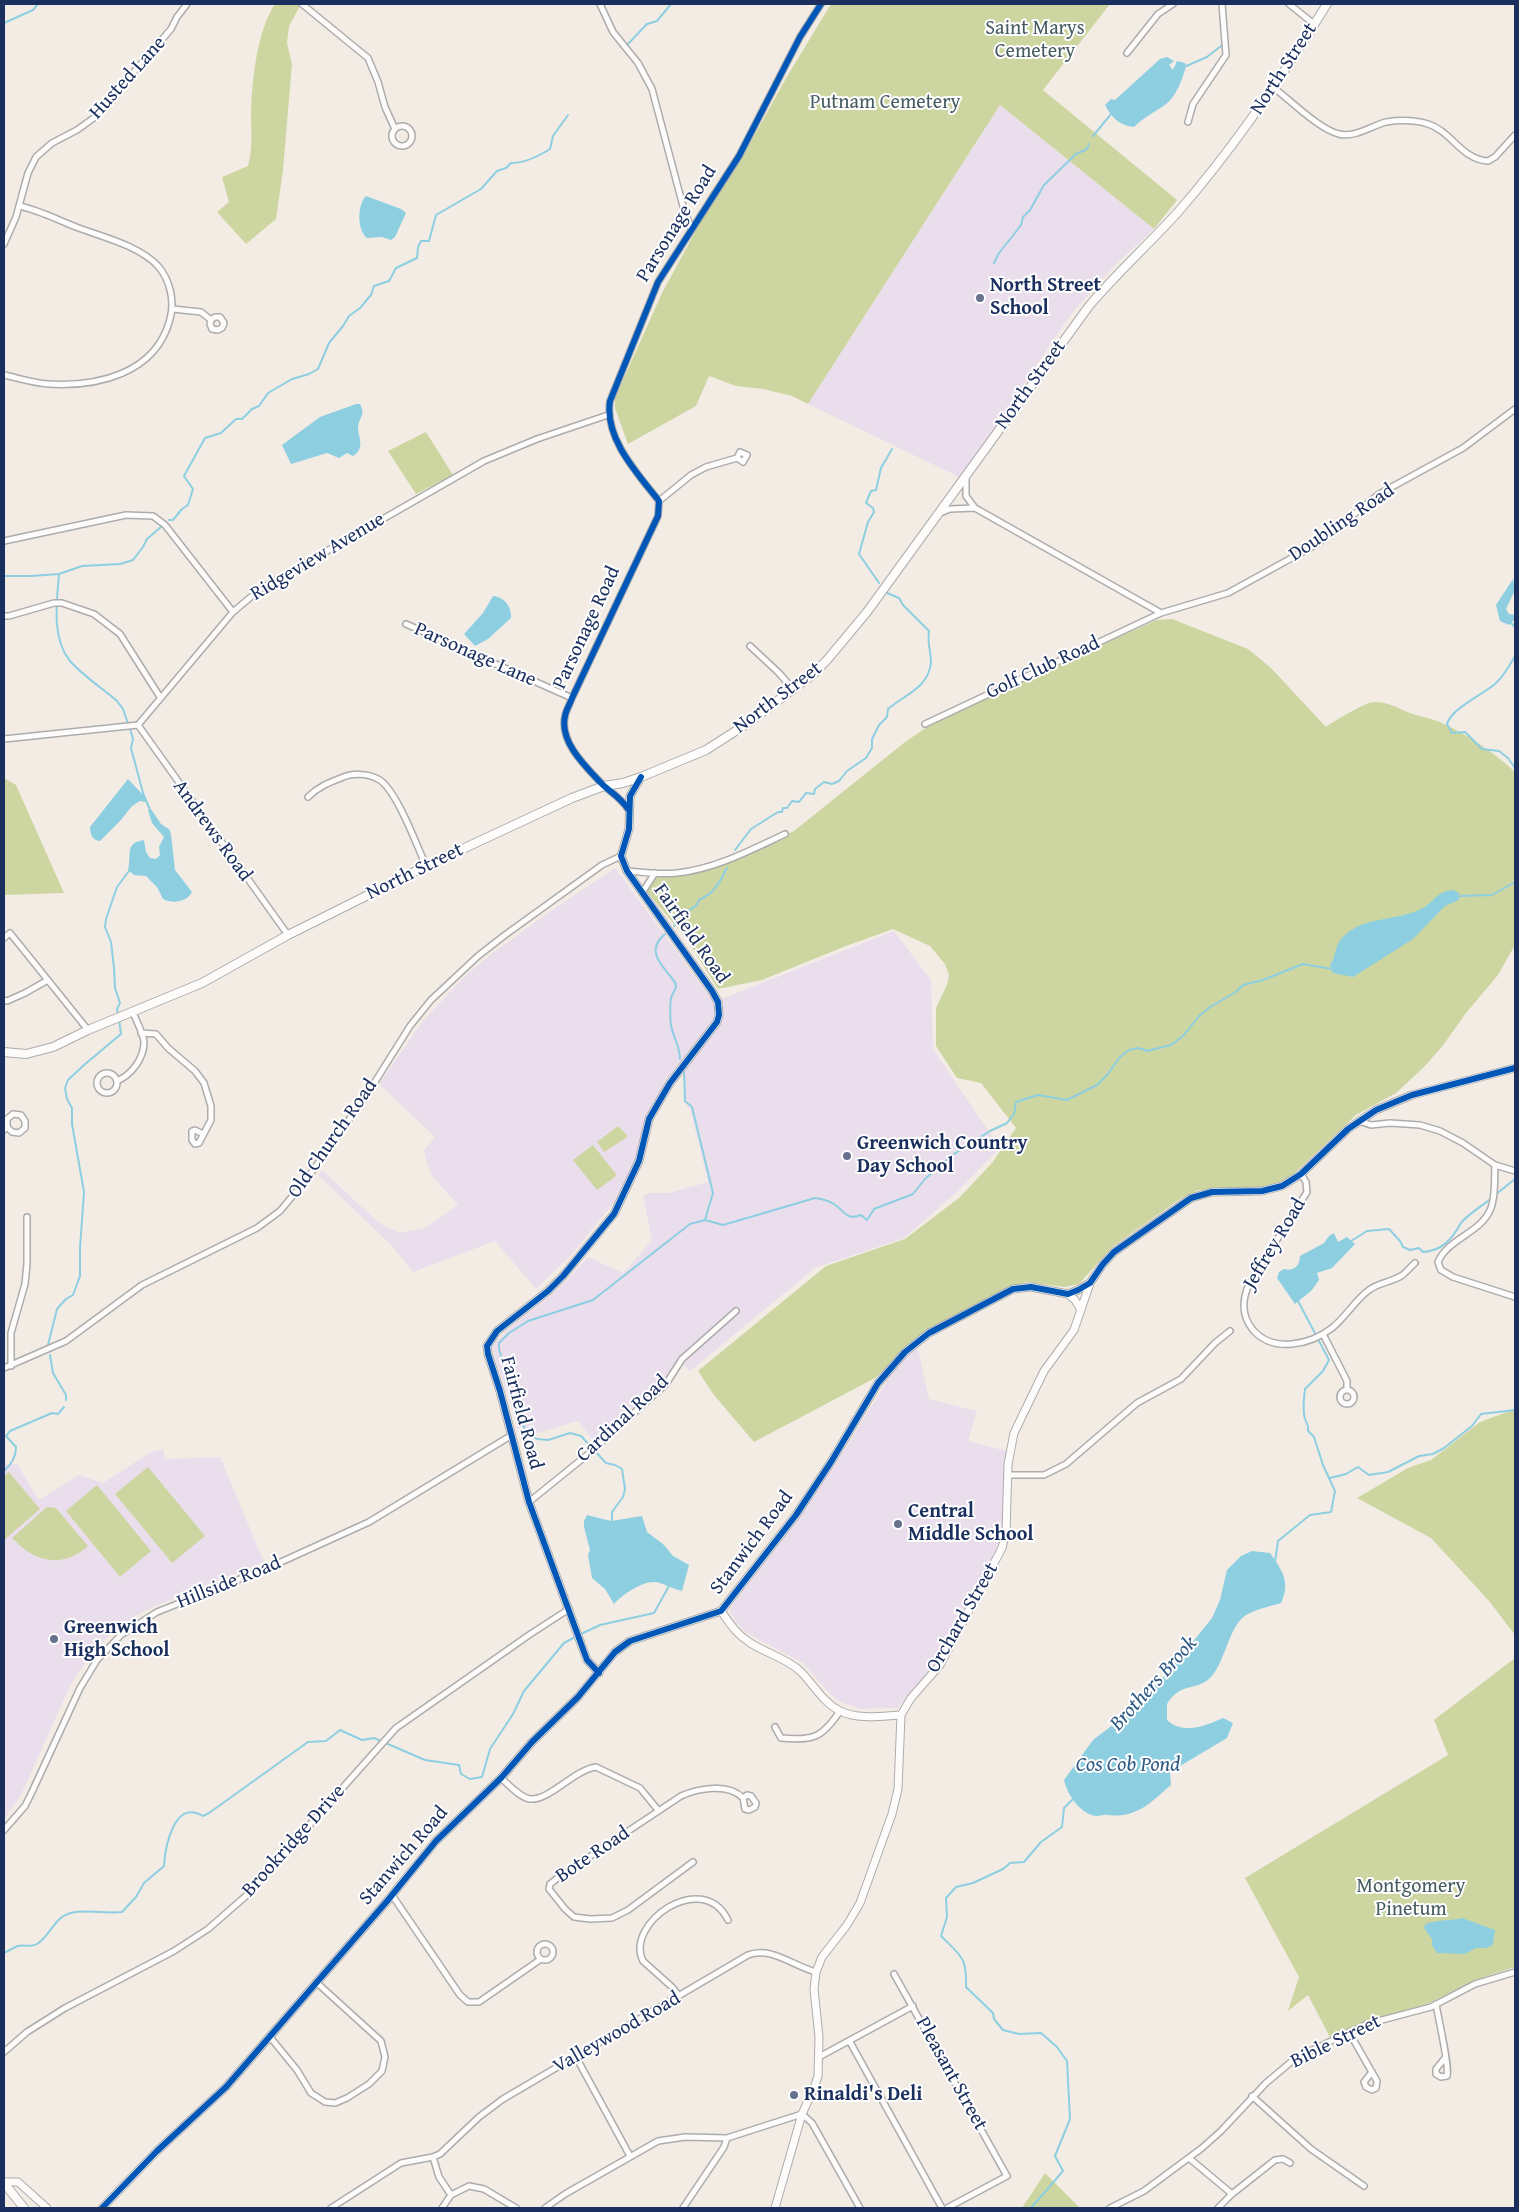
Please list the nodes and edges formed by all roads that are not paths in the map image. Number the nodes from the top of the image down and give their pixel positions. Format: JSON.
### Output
{"nodes":[{"id":1,"x":187,"y":4,"type":"edge"},
{"id":2,"x":302,"y":4,"type":"edge"},
{"id":3,"x":600,"y":4,"type":"edge"},
{"id":4,"x":821,"y":4,"type":"edge"},
{"id":5,"x":1173,"y":4,"type":"edge"},
{"id":6,"x":1222,"y":4,"type":"edge"},
{"id":7,"x":1289,"y":4,"type":"edge"},
{"id":8,"x":1326,"y":4,"type":"edge"},
{"id":9,"x":1314,"y":24,"type":"junction"},
{"id":10,"x":1127,"y":53,"type":"dead end"},
{"id":11,"x":1274,"y":88,"type":"junction"},
{"id":12,"x":1188,"y":122,"type":"dead end"},
{"id":13,"x":395,"y":129,"type":"dead end"},
{"id":14,"x":1515,"y":135,"type":"edge"},
{"id":15,"x":20,"y":206,"type":"junction"},
{"id":16,"x":692,"y":228,"type":"junction"},
{"id":17,"x":4,"y":244,"type":"edge"},
{"id":18,"x":173,"y":309,"type":"junction"},
{"id":19,"x":211,"y":320,"type":"dead end"},
{"id":20,"x":4,"y":375,"type":"edge"},
{"id":21,"x":1515,"y":409,"type":"edge"},
{"id":22,"x":608,"y":415,"type":"junction"},
{"id":23,"x":737,"y":458,"type":"dead end"},
{"id":24,"x":966,"y":477,"type":"junction"},
{"id":25,"x":659,"y":501,"type":"junction"},
{"id":26,"x":975,"y":508,"type":"junction"},
{"id":27,"x":939,"y":513,"type":"junction"},
{"id":28,"x":4,"y":541,"type":"edge"},
{"id":29,"x":233,"y":612,"type":"junction"},
{"id":30,"x":1161,"y":613,"type":"junction"},
{"id":31,"x":4,"y":616,"type":"edge"},
{"id":32,"x":406,"y":624,"type":"dead end"},
{"id":33,"x":750,"y":646,"type":"dead end"},
{"id":34,"x":794,"y":690,"type":"junction"},
{"id":35,"x":160,"y":696,"type":"junction"},
{"id":36,"x":572,"y":698,"type":"junction"},
{"id":37,"x":925,"y":724,"type":"dead end"},
{"id":38,"x":132,"y":726,"type":"junction"},
{"id":39,"x":4,"y":739,"type":"edge"},
{"id":40,"x":640,"y":777,"type":"junction"},
{"id":41,"x":604,"y":786,"type":"junction"},
{"id":42,"x":308,"y":797,"type":"dead end"},
{"id":43,"x":628,"y":809,"type":"junction"},
{"id":44,"x":785,"y":834,"type":"dead end"},
{"id":45,"x":620,"y":856,"type":"junction"},
{"id":46,"x":426,"y":866,"type":"junction"},
{"id":47,"x":627,"y":871,"type":"junction"},
{"id":48,"x":655,"y":874,"type":"junction"},
{"id":49,"x":642,"y":892,"type":"junction"},
{"id":50,"x":288,"y":935,"type":"junction"},
{"id":51,"x":4,"y":938,"type":"edge"},
{"id":52,"x":48,"y":980,"type":"junction"},
{"id":53,"x":4,"y":1000,"type":"edge"},
{"id":54,"x":133,"y":1012,"type":"junction"},
{"id":55,"x":88,"y":1030,"type":"junction"},
{"id":56,"x":141,"y":1033,"type":"junction"},
{"id":57,"x":4,"y":1052,"type":"edge"},
{"id":58,"x":1515,"y":1068,"type":"edge"},
{"id":59,"x":117,"y":1081,"type":"dead end"},
{"id":60,"x":1358,"y":1121,"type":"junction"},
{"id":61,"x":202,"y":1134,"type":"dead end"},
{"id":62,"x":1495,"y":1165,"type":"junction"},
{"id":63,"x":1515,"y":1171,"type":"edge"},
{"id":64,"x":1301,"y":1174,"type":"junction"},
{"id":65,"x":27,"y":1216,"type":"dead end"},
{"id":66,"x":1415,"y":1263,"type":"dead end"},
{"id":67,"x":1090,"y":1283,"type":"junction"},
{"id":68,"x":1068,"y":1294,"type":"junction"},
{"id":69,"x":1515,"y":1297,"type":"edge"},
{"id":70,"x":1081,"y":1310,"type":"junction"},
{"id":71,"x":736,"y":1311,"type":"dead end"},
{"id":72,"x":1230,"y":1331,"type":"dead end"},
{"id":73,"x":1323,"y":1334,"type":"junction"},
{"id":74,"x":10,"y":1366,"type":"junction"},
{"id":75,"x":4,"y":1368,"type":"edge"},
{"id":76,"x":1347,"y":1390,"type":"dead end"},
{"id":77,"x":512,"y":1434,"type":"junction"},
{"id":78,"x":1007,"y":1475,"type":"junction"},
{"id":79,"x":529,"y":1502,"type":"junction"},
{"id":80,"x":569,"y":1609,"type":"junction"},
{"id":81,"x":721,"y":1610,"type":"junction"},
{"id":82,"x":599,"y":1673,"type":"junction"},
{"id":83,"x":840,"y":1711,"type":"junction"},
{"id":84,"x":901,"y":1715,"type":"junction"},
{"id":85,"x":776,"y":1727,"type":"dead end"},
{"id":86,"x":501,"y":1778,"type":"junction"},
{"id":87,"x":743,"y":1798,"type":"dead end"},
{"id":88,"x":658,"y":1810,"type":"junction"},
{"id":89,"x":4,"y":1830,"type":"edge"},
{"id":90,"x":693,"y":1862,"type":"dead end"},
{"id":91,"x":392,"y":1895,"type":"junction"},
{"id":92,"x":728,"y":1920,"type":"dead end"},
{"id":93,"x":541,"y":1959,"type":"dead end"},
{"id":94,"x":816,"y":1972,"type":"junction"},
{"id":95,"x":1515,"y":1972,"type":"edge"},
{"id":96,"x":894,"y":1974,"type":"dead end"},
{"id":97,"x":316,"y":1982,"type":"junction"},
{"id":98,"x":679,"y":1996,"type":"junction"},
{"id":99,"x":1436,"y":2004,"type":"junction"},
{"id":100,"x":913,"y":2006,"type":"junction"},
{"id":101,"x":1349,"y":2032,"type":"junction"},
{"id":102,"x":270,"y":2037,"type":"junction"},
{"id":103,"x":850,"y":2042,"type":"junction"},
{"id":104,"x":4,"y":2052,"type":"edge"},
{"id":105,"x":576,"y":2057,"type":"junction"},
{"id":106,"x":819,"y":2057,"type":"junction"},
{"id":107,"x":1444,"y":2058,"type":"dead end"},
{"id":108,"x":1372,"y":2072,"type":"dead end"},
{"id":109,"x":1252,"y":2096,"type":"junction"},
{"id":110,"x":802,"y":2114,"type":"junction"},
{"id":111,"x":727,"y":2138,"type":"junction"},
{"id":112,"x":630,"y":2156,"type":"junction"},
{"id":113,"x":433,"y":2157,"type":"junction"},
{"id":114,"x":1189,"y":2158,"type":"junction"},
{"id":115,"x":1290,"y":2163,"type":"dead end"},
{"id":116,"x":4,"y":2182,"type":"edge"},
{"id":117,"x":1364,"y":2186,"type":"dead end"},
{"id":118,"x":1232,"y":2194,"type":"junction"},
{"id":119,"x":451,"y":2195,"type":"junction"},
{"id":120,"x":24,"y":2208,"type":"edge"},
{"id":121,"x":47,"y":2208,"type":"edge"},
{"id":122,"x":102,"y":2208,"type":"edge"},
{"id":123,"x":332,"y":2208,"type":"edge"},
{"id":124,"x":442,"y":2208,"type":"edge"},
{"id":125,"x":516,"y":2208,"type":"edge"},
{"id":126,"x":545,"y":2208,"type":"edge"},
{"id":127,"x":684,"y":2208,"type":"edge"},
{"id":128,"x":774,"y":2208,"type":"edge"},
{"id":129,"x":860,"y":2208,"type":"edge"},
{"id":130,"x":942,"y":2208,"type":"edge"},
{"id":131,"x":948,"y":2208,"type":"edge"},
{"id":132,"x":1110,"y":2208,"type":"edge"},
{"id":133,"x":1218,"y":2208,"type":"edge"}],
"edges":[{"from":1,"to":15,"type":"street","name":"Husted Lane"},
{"from":2,"to":13,"type":"street"},
{"from":3,"to":16,"type":"street"},
{"from":4,"to":16,"type":"street","name":"Parsonage Road"},
{"from":5,"to":10,"type":"street"},
{"from":6,"to":12,"type":"street"},
{"from":7,"to":9,"type":"street"},
{"from":8,"to":9,"type":"main road","name":"North Street"},
{"from":9,"to":11,"type":"main road","name":"North Street"},
{"from":11,"to":14,"type":"street"},
{"from":11,"to":24,"type":"main road","name":"North Street"},
{"from":15,"to":17,"type":"street","name":"Husted Lane"},
{"from":15,"to":18,"type":"street"},
{"from":16,"to":22,"type":"street","name":"Parsonage Road"},
{"from":18,"to":19,"type":"street"},
{"from":18,"to":20,"type":"street"},
{"from":21,"to":30,"type":"street","name":"Doubling Road"},
{"from":22,"to":25,"type":"street"},
{"from":22,"to":29,"type":"street","name":"Ridgeview Avenue"},
{"from":23,"to":25,"type":"street"},
{"from":24,"to":26,"type":"street"},
{"from":24,"to":27,"type":"main road","name":"North Street"},
{"from":25,"to":36,"type":"street","name":"Parsonage Road"},
{"from":26,"to":27,"type":"street"},
{"from":26,"to":30,"type":"street"},
{"from":27,"to":34,"type":"main road","name":"North Street"},
{"from":28,"to":29,"type":"street"},
{"from":29,"to":35,"type":"street","name":"Ridgeview Avenue"},
{"from":30,"to":37,"type":"street","name":"Golf Club Road"},
{"from":31,"to":35,"type":"street"},
{"from":32,"to":36,"type":"street","name":"Parsonage Lane"},
{"from":33,"to":34,"type":"street"},
{"from":34,"to":40,"type":"main road","name":"North Street"},
{"from":35,"to":38,"type":"street","name":"Ridgeview Avenue"},
{"from":36,"to":41,"type":"street","name":"Parsonage Road"},
{"from":38,"to":39,"type":"street"},
{"from":38,"to":50,"type":"street","name":"Andrews Road"},
{"from":40,"to":41,"type":"main road","name":"North Street"},
{"from":40,"to":43,"type":"street"},
{"from":41,"to":43,"type":"street"},
{"from":41,"to":46,"type":"main road","name":"North Street"},
{"from":42,"to":46,"type":"street"},
{"from":43,"to":45,"type":"street"},
{"from":44,"to":48,"type":"street"},
{"from":45,"to":47,"type":"street","name":"Fairfield Road"},
{"from":45,"to":74,"type":"street","name":"Old Church Road"},
{"from":46,"to":50,"type":"main road","name":"North Street"},
{"from":47,"to":48,"type":"street"},
{"from":47,"to":49,"type":"street","name":"Fairfield Road"},
{"from":48,"to":49,"type":"street"},
{"from":49,"to":77,"type":"street","name":"Fairfield Road"},
{"from":50,"to":54,"type":"main road","name":"North Street"},
{"from":51,"to":52,"type":"street"},
{"from":52,"to":53,"type":"street"},
{"from":52,"to":55,"type":"street"},
{"from":54,"to":55,"type":"main road","name":"North Street"},
{"from":54,"to":56,"type":"street"},
{"from":55,"to":57,"type":"main road","name":"North Street"},
{"from":56,"to":59,"type":"street"},
{"from":56,"to":61,"type":"street"},
{"from":58,"to":60,"type":"street"},
{"from":60,"to":62,"type":"street"},
{"from":60,"to":64,"type":"street"},
{"from":62,"to":63,"type":"street"},
{"from":62,"to":69,"type":"street"},
{"from":64,"to":67,"type":"street"},
{"from":64,"to":73,"type":"street","name":"Jeffrey Road"},
{"from":65,"to":74,"type":"street"},
{"from":66,"to":73,"type":"street","name":"Jeffrey Road"},
{"from":67,"to":68,"type":"street"},
{"from":67,"to":70,"type":"street","name":"Orchard Street"},
{"from":68,"to":70,"type":"street"},
{"from":68,"to":81,"type":"street","name":"Stanwich Road"},
{"from":70,"to":78,"type":"street","name":"Orchard Street"},
{"from":71,"to":79,"type":"street","name":"Cardinal Road"},
{"from":72,"to":78,"type":"street"},
{"from":73,"to":76,"type":"street"},
{"from":74,"to":75,"type":"street","name":"Old Church Road"},
{"from":77,"to":79,"type":"street","name":"Fairfield Road"},
{"from":77,"to":89,"type":"street","name":"Hillside Road"},
{"from":78,"to":84,"type":"street","name":"Orchard Street"},
{"from":79,"to":80,"type":"street","name":"Fairfield Road"},
{"from":80,"to":82,"type":"street","name":"Fairfield Road"},
{"from":80,"to":104,"type":"street","name":"Brookridge Drive"},
{"from":81,"to":82,"type":"street","name":"Stanwich Road"},
{"from":81,"to":83,"type":"street"},
{"from":82,"to":86,"type":"street","name":"Stanwich Road"},
{"from":83,"to":84,"type":"street"},
{"from":83,"to":85,"type":"street"},
{"from":84,"to":94,"type":"street"},
{"from":86,"to":88,"type":"street"},
{"from":86,"to":91,"type":"street","name":"Stanwich Road"},
{"from":87,"to":88,"type":"street","name":"Bote Road"},
{"from":88,"to":90,"type":"street","name":"Bote Road"},
{"from":91,"to":93,"type":"street"},
{"from":91,"to":97,"type":"street","name":"Stanwich Road"},
{"from":92,"to":98,"type":"street"},
{"from":94,"to":98,"type":"street","name":"Valleywood Road"},
{"from":94,"to":106,"type":"street"},
{"from":95,"to":99,"type":"street","name":"Bible Street"},
{"from":96,"to":100,"type":"street","name":"Pleasant Street"},
{"from":97,"to":102,"type":"street","name":"Stanwich Road"},
{"from":97,"to":102,"type":"street"},
{"from":98,"to":105,"type":"street","name":"Valleywood Road"},
{"from":99,"to":101,"type":"street","name":"Bible Street"},
{"from":99,"to":107,"type":"street"},
{"from":100,"to":103,"type":"street"},
{"from":100,"to":131,"type":"street","name":"Pleasant Street"},
{"from":101,"to":108,"type":"street"},
{"from":101,"to":109,"type":"street","name":"Bible Street"},
{"from":102,"to":122,"type":"street","name":"Stanwich Road"},
{"from":103,"to":106,"type":"street"},
{"from":103,"to":130,"type":"street"},
{"from":105,"to":112,"type":"street"},
{"from":105,"to":113,"type":"street","name":"Valleywood Road"},
{"from":106,"to":110,"type":"street"},
{"from":109,"to":114,"type":"street","name":"Bible Street"},
{"from":109,"to":117,"type":"street"},
{"from":110,"to":111,"type":"street"},
{"from":110,"to":128,"type":"street"},
{"from":110,"to":129,"type":"street"},
{"from":111,"to":112,"type":"street"},
{"from":111,"to":127,"type":"street"},
{"from":112,"to":126,"type":"street"},
{"from":113,"to":119,"type":"street"},
{"from":113,"to":123,"type":"street","name":"Valleywood Road"},
{"from":114,"to":118,"type":"street"},
{"from":114,"to":132,"type":"street","name":"Bible Street"},
{"from":115,"to":118,"type":"street"},
{"from":116,"to":120,"type":"main road"},
{"from":116,"to":121,"type":"street"},
{"from":118,"to":133,"type":"street"},
{"from":119,"to":124,"type":"street"},
{"from":119,"to":125,"type":"street"}]}
